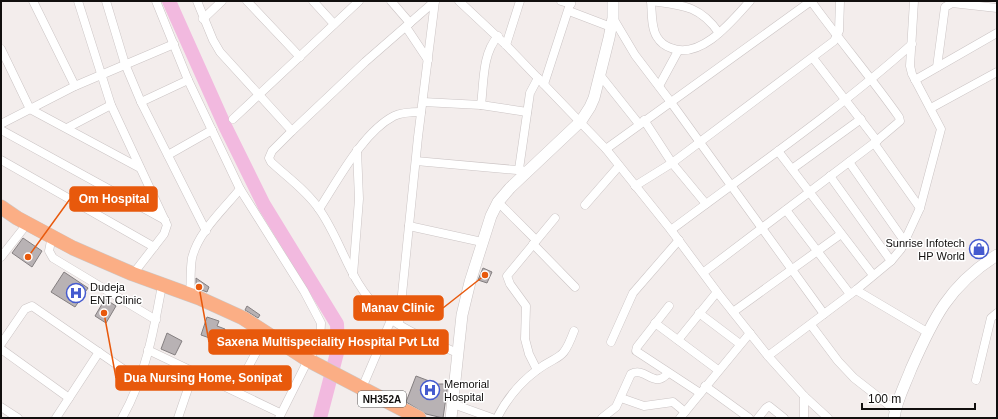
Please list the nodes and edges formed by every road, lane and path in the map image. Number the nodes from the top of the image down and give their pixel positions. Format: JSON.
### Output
{"nodes":[{"id":1,"x":33,"y":1,"type":"edge"},
{"id":2,"x":78,"y":1,"type":"edge"},
{"id":3,"x":106,"y":1,"type":"edge"},
{"id":4,"x":156,"y":1,"type":"edge"},
{"id":5,"x":197,"y":1,"type":"edge"},
{"id":6,"x":222,"y":1,"type":"edge"},
{"id":7,"x":247,"y":1,"type":"edge"},
{"id":8,"x":313,"y":1,"type":"edge"},
{"id":9,"x":359,"y":1,"type":"edge"},
{"id":10,"x":391,"y":1,"type":"edge"},
{"id":11,"x":435,"y":1,"type":"edge"},
{"id":12,"x":459,"y":1,"type":"edge"},
{"id":13,"x":520,"y":1,"type":"edge"},
{"id":14,"x":561,"y":1,"type":"edge"},
{"id":15,"x":613,"y":1,"type":"edge"},
{"id":16,"x":651,"y":1,"type":"edge"},
{"id":17,"x":750,"y":1,"type":"edge"},
{"id":18,"x":840,"y":1,"type":"edge"},
{"id":19,"x":914,"y":1,"type":"edge"},
{"id":20,"x":984,"y":4,"type":"edge"},
{"id":21,"x":571,"y":5,"type":"edge"},
{"id":22,"x":997,"y":8,"type":"edge"},
{"id":23,"x":203,"y":19,"type":"junction"},
{"id":24,"x":612,"y":22,"type":"junction"},
{"id":25,"x":334,"y":24,"type":"junction"},
{"id":26,"x":408,"y":25,"type":"junction"},
{"id":27,"x":719,"y":33,"type":"junction"},
{"id":28,"x":997,"y":33,"type":"edge"},
{"id":29,"x":498,"y":36,"type":"junction"},
{"id":30,"x":837,"y":37,"type":"junction"},
{"id":31,"x":174,"y":44,"type":"junction"},
{"id":32,"x":912,"y":44,"type":"junction"},
{"id":33,"x":506,"y":45,"type":"junction"},
{"id":34,"x":1,"y":49,"type":"edge"},
{"id":35,"x":678,"y":51,"type":"junction"},
{"id":36,"x":300,"y":57,"type":"junction"},
{"id":37,"x":813,"y":58,"type":"junction"},
{"id":38,"x":428,"y":60,"type":"junction"},
{"id":39,"x":125,"y":64,"type":"junction"},
{"id":40,"x":937,"y":67,"type":"junction"},
{"id":41,"x":997,"y":72,"type":"edge"},
{"id":42,"x":101,"y":74,"type":"junction"},
{"id":43,"x":600,"y":75,"type":"junction"},
{"id":44,"x":871,"y":78,"type":"junction"},
{"id":45,"x":188,"y":80,"type":"junction"},
{"id":46,"x":915,"y":80,"type":"junction"},
{"id":47,"x":541,"y":81,"type":"junction"},
{"id":48,"x":75,"y":86,"type":"junction"},
{"id":49,"x":659,"y":86,"type":"junction"},
{"id":50,"x":259,"y":95,"type":"junction"},
{"id":51,"x":845,"y":99,"type":"junction"},
{"id":52,"x":141,"y":102,"type":"junction"},
{"id":53,"x":423,"y":102,"type":"junction"},
{"id":54,"x":670,"y":102,"type":"junction"},
{"id":55,"x":111,"y":105,"type":"junction"},
{"id":56,"x":481,"y":105,"type":"junction"},
{"id":57,"x":930,"y":108,"type":"junction"},
{"id":58,"x":30,"y":109,"type":"junction"},
{"id":59,"x":421,"y":112,"type":"junction"},
{"id":60,"x":527,"y":112,"type":"junction"},
{"id":61,"x":233,"y":119,"type":"dead end"},
{"id":62,"x":861,"y":119,"type":"junction"},
{"id":63,"x":581,"y":122,"type":"junction"},
{"id":64,"x":641,"y":122,"type":"junction"},
{"id":65,"x":1,"y":124,"type":"edge"},
{"id":66,"x":67,"y":128,"type":"junction"},
{"id":67,"x":1,"y":130,"type":"edge"},
{"id":68,"x":212,"y":130,"type":"junction"},
{"id":69,"x":292,"y":131,"type":"junction"},
{"id":70,"x":700,"y":142,"type":"junction"},
{"id":71,"x":876,"y":142,"type":"junction"},
{"id":72,"x":606,"y":149,"type":"junction"},
{"id":73,"x":358,"y":150,"type":"junction"},
{"id":74,"x":778,"y":151,"type":"junction"},
{"id":75,"x":168,"y":155,"type":"junction"},
{"id":76,"x":1,"y":160,"type":"edge"},
{"id":77,"x":416,"y":161,"type":"junction"},
{"id":78,"x":849,"y":162,"type":"junction"},
{"id":79,"x":672,"y":163,"type":"junction"},
{"id":80,"x":619,"y":166,"type":"junction"},
{"id":81,"x":140,"y":168,"type":"junction"},
{"id":82,"x":792,"y":169,"type":"junction"},
{"id":83,"x":523,"y":170,"type":"junction"},
{"id":84,"x":830,"y":176,"type":"junction"},
{"id":85,"x":635,"y":186,"type":"junction"},
{"id":86,"x":732,"y":186,"type":"junction"},
{"id":87,"x":240,"y":190,"type":"junction"},
{"id":88,"x":810,"y":192,"type":"junction"},
{"id":89,"x":498,"y":202,"type":"junction"},
{"id":90,"x":706,"y":204,"type":"junction"},
{"id":91,"x":585,"y":205,"type":"dead end"},
{"id":92,"x":1,"y":207,"type":"edge"},
{"id":93,"x":920,"y":208,"type":"junction"},
{"id":94,"x":319,"y":209,"type":"junction"},
{"id":95,"x":786,"y":210,"type":"junction"},
{"id":96,"x":555,"y":218,"type":"dead end"},
{"id":97,"x":165,"y":220,"type":"junction"},
{"id":98,"x":27,"y":224,"type":"junction"},
{"id":99,"x":409,"y":226,"type":"junction"},
{"id":100,"x":761,"y":228,"type":"junction"},
{"id":101,"x":671,"y":230,"type":"junction"},
{"id":102,"x":206,"y":231,"type":"junction"},
{"id":103,"x":841,"y":234,"type":"junction"},
{"id":104,"x":52,"y":236,"type":"junction"},
{"id":105,"x":679,"y":240,"type":"junction"},
{"id":106,"x":482,"y":242,"type":"junction"},
{"id":107,"x":534,"y":242,"type":"junction"},
{"id":108,"x":905,"y":242,"type":"junction"},
{"id":109,"x":154,"y":247,"type":"junction"},
{"id":110,"x":818,"y":251,"type":"junction"},
{"id":111,"x":997,"y":255,"type":"edge"},
{"id":112,"x":1,"y":257,"type":"edge"},
{"id":113,"x":891,"y":261,"type":"junction"},
{"id":114,"x":793,"y":270,"type":"junction"},
{"id":115,"x":704,"y":272,"type":"junction"},
{"id":116,"x":133,"y":274,"type":"junction"},
{"id":117,"x":873,"y":275,"type":"junction"},
{"id":118,"x":353,"y":276,"type":"junction"},
{"id":119,"x":162,"y":285,"type":"junction"},
{"id":120,"x":575,"y":287,"type":"dead end"},
{"id":121,"x":717,"y":292,"type":"junction"},
{"id":122,"x":853,"y":292,"type":"junction"},
{"id":123,"x":190,"y":295,"type":"junction"},
{"id":124,"x":669,"y":306,"type":"dead end"},
{"id":125,"x":733,"y":312,"type":"junction"},
{"id":126,"x":699,"y":313,"type":"junction"},
{"id":127,"x":997,"y":313,"type":"edge"},
{"id":128,"x":824,"y":314,"type":"junction"},
{"id":129,"x":156,"y":320,"type":"junction"},
{"id":130,"x":391,"y":320,"type":"junction"},
{"id":131,"x":655,"y":323,"type":"junction"},
{"id":132,"x":399,"y":324,"type":"junction"},
{"id":133,"x":811,"y":325,"type":"junction"},
{"id":134,"x":574,"y":331,"type":"dead end"},
{"id":135,"x":267,"y":332,"type":"junction"},
{"id":136,"x":927,"y":332,"type":"junction"},
{"id":137,"x":750,"y":333,"type":"junction"},
{"id":138,"x":678,"y":340,"type":"junction"},
{"id":139,"x":611,"y":342,"type":"dead end"},
{"id":140,"x":1,"y":344,"type":"edge"},
{"id":141,"x":740,"y":344,"type":"junction"},
{"id":142,"x":1,"y":349,"type":"edge"},
{"id":143,"x":148,"y":350,"type":"junction"},
{"id":144,"x":99,"y":352,"type":"junction"},
{"id":145,"x":457,"y":353,"type":"junction"},
{"id":146,"x":768,"y":356,"type":"junction"},
{"id":147,"x":312,"y":363,"type":"junction"},
{"id":148,"x":537,"y":370,"type":"junction"},
{"id":149,"x":718,"y":370,"type":"junction"},
{"id":150,"x":194,"y":371,"type":"junction"},
{"id":151,"x":668,"y":373,"type":"junction"},
{"id":152,"x":139,"y":380,"type":"junction"},
{"id":153,"x":976,"y":380,"type":"dead end"},
{"id":154,"x":705,"y":386,"type":"junction"},
{"id":155,"x":362,"y":388,"type":"junction"},
{"id":156,"x":236,"y":390,"type":"junction"},
{"id":157,"x":700,"y":394,"type":"junction"},
{"id":158,"x":804,"y":396,"type":"junction"},
{"id":159,"x":69,"y":398,"type":"junction"},
{"id":160,"x":621,"y":398,"type":"junction"},
{"id":161,"x":453,"y":404,"type":"junction"},
{"id":162,"x":1,"y":407,"type":"edge"},
{"id":163,"x":402,"y":414,"type":"edge"},
{"id":164,"x":894,"y":414,"type":"edge"},
{"id":165,"x":280,"y":415,"type":"edge"},
{"id":166,"x":683,"y":415,"type":"edge"},
{"id":167,"x":780,"y":417,"type":"edge"},
{"id":168,"x":18,"y":418,"type":"edge"},
{"id":169,"x":56,"y":418,"type":"edge"},
{"id":170,"x":122,"y":418,"type":"edge"},
{"id":171,"x":178,"y":418,"type":"edge"},
{"id":172,"x":419,"y":418,"type":"edge"},
{"id":173,"x":451,"y":418,"type":"edge"},
{"id":174,"x":492,"y":418,"type":"edge"},
{"id":175,"x":498,"y":418,"type":"edge"},
{"id":176,"x":602,"y":418,"type":"edge"},
{"id":177,"x":749,"y":418,"type":"edge"},
{"id":178,"x":758,"y":418,"type":"edge"},
{"id":179,"x":804,"y":418,"type":"edge"},
{"id":180,"x":828,"y":418,"type":"edge"}],
"edges":[{"from":1,"to":48,"type":"street"},
{"from":2,"to":42,"type":"street"},
{"from":3,"to":39,"type":"street"},
{"from":4,"to":31,"type":"street"},
{"from":5,"to":23,"type":"street"},
{"from":6,"to":23,"type":"street"},
{"from":7,"to":36,"type":"street"},
{"from":8,"to":25,"type":"street"},
{"from":9,"to":25,"type":"street"},
{"from":10,"to":26,"type":"street"},
{"from":11,"to":26,"type":"street"},
{"from":11,"to":38,"type":"street"},
{"from":12,"to":29,"type":"street"},
{"from":13,"to":33,"type":"street"},
{"from":14,"to":21,"type":"street"},
{"from":15,"to":24,"type":"street"},
{"from":16,"to":27,"type":"street"},
{"from":16,"to":35,"type":"street"},
{"from":17,"to":27,"type":"street"},
{"from":18,"to":30,"type":"street"},
{"from":19,"to":32,"type":"street"},
{"from":20,"to":22,"type":"street"},
{"from":20,"to":40,"type":"street"},
{"from":21,"to":24,"type":"street"},
{"from":21,"to":47,"type":"street"},
{"from":23,"to":50,"type":"street"},
{"from":24,"to":43,"type":"street"},
{"from":24,"to":49,"type":"street"},
{"from":25,"to":36,"type":"street"},
{"from":26,"to":38,"type":"street"},
{"from":26,"to":69,"type":"street"},
{"from":27,"to":35,"type":"street"},
{"from":28,"to":40,"type":"street"},
{"from":29,"to":33,"type":"street"},
{"from":29,"to":56,"type":"street"},
{"from":30,"to":37,"type":"street"},
{"from":30,"to":44,"type":"street"},
{"from":30,"to":54,"type":"street"},
{"from":31,"to":39,"type":"street"},
{"from":31,"to":45,"type":"street"},
{"from":32,"to":44,"type":"street"},
{"from":32,"to":46,"type":"street"},
{"from":33,"to":47,"type":"street"},
{"from":34,"to":58,"type":"street"},
{"from":35,"to":49,"type":"street"},
{"from":36,"to":50,"type":"street"},
{"from":37,"to":51,"type":"street"},
{"from":37,"to":70,"type":"street"},
{"from":38,"to":53,"type":"street"},
{"from":39,"to":42,"type":"street"},
{"from":39,"to":52,"type":"street"},
{"from":40,"to":46,"type":"street"},
{"from":41,"to":57,"type":"street"},
{"from":42,"to":48,"type":"street"},
{"from":42,"to":55,"type":"street"},
{"from":43,"to":63,"type":"street"},
{"from":43,"to":64,"type":"street"},
{"from":44,"to":51,"type":"street"},
{"from":44,"to":71,"type":"street"},
{"from":45,"to":52,"type":"street"},
{"from":45,"to":68,"type":"street"},
{"from":46,"to":57,"type":"street"},
{"from":47,"to":60,"type":"street"},
{"from":47,"to":63,"type":"street"},
{"from":48,"to":58,"type":"street"},
{"from":49,"to":54,"type":"street"},
{"from":50,"to":61,"type":"street"},
{"from":50,"to":69,"type":"street"},
{"from":51,"to":62,"type":"street"},
{"from":51,"to":74,"type":"street"},
{"from":52,"to":75,"type":"street"},
{"from":53,"to":56,"type":"street"},
{"from":53,"to":59,"type":"street"},
{"from":54,"to":64,"type":"street"},
{"from":54,"to":70,"type":"street"},
{"from":55,"to":66,"type":"street"},
{"from":55,"to":81,"type":"street"},
{"from":56,"to":60,"type":"street"},
{"from":57,"to":93,"type":"street"},
{"from":58,"to":65,"type":"street"},
{"from":58,"to":66,"type":"street"},
{"from":59,"to":73,"type":"street"},
{"from":59,"to":77,"type":"street"},
{"from":60,"to":83,"type":"street"},
{"from":62,"to":71,"type":"street"},
{"from":62,"to":82,"type":"street"},
{"from":63,"to":72,"type":"street"},
{"from":63,"to":83,"type":"street"},
{"from":64,"to":72,"type":"street"},
{"from":64,"to":79,"type":"street"},
{"from":66,"to":81,"type":"street"},
{"from":67,"to":97,"type":"street"},
{"from":68,"to":75,"type":"street"},
{"from":68,"to":87,"type":"street"},
{"from":69,"to":94,"type":"street"},
{"from":70,"to":79,"type":"street"},
{"from":70,"to":86,"type":"street"},
{"from":71,"to":78,"type":"street"},
{"from":71,"to":93,"type":"street"},
{"from":72,"to":80,"type":"street"},
{"from":73,"to":94,"type":"street"},
{"from":73,"to":118,"type":"street"},
{"from":74,"to":82,"type":"street"},
{"from":74,"to":86,"type":"street"},
{"from":75,"to":102,"type":"street"},
{"from":76,"to":109,"type":"street"},
{"from":77,"to":83,"type":"street"},
{"from":77,"to":99,"type":"street"},
{"from":78,"to":84,"type":"street"},
{"from":78,"to":108,"type":"street"},
{"from":79,"to":85,"type":"street"},
{"from":79,"to":90,"type":"street"},
{"from":80,"to":85,"type":"street"},
{"from":80,"to":91,"type":"street"},
{"from":81,"to":97,"type":"street"},
{"from":82,"to":88,"type":"street"},
{"from":83,"to":89,"type":"street"},
{"from":84,"to":88,"type":"street"},
{"from":84,"to":113,"type":"street"},
{"from":85,"to":101,"type":"street"},
{"from":86,"to":90,"type":"street"},
{"from":86,"to":100,"type":"street"},
{"from":87,"to":102,"type":"street"},
{"from":87,"to":147,"type":"street"},
{"from":88,"to":95,"type":"street"},
{"from":88,"to":103,"type":"street"},
{"from":89,"to":106,"type":"street"},
{"from":89,"to":107,"type":"street"},
{"from":90,"to":101,"type":"street"},
{"from":92,"to":98,"type":"highway","number":"NH352A"},
{"from":93,"to":108,"type":"street"},
{"from":94,"to":118,"type":"street"},
{"from":95,"to":100,"type":"street"},
{"from":95,"to":110,"type":"street"},
{"from":96,"to":107,"type":"street"},
{"from":97,"to":109,"type":"street"},
{"from":98,"to":104,"type":"highway","number":"NH352A"},
{"from":98,"to":112,"type":"street"},
{"from":99,"to":106,"type":"street"},
{"from":99,"to":132,"type":"street"},
{"from":100,"to":114,"type":"street"},
{"from":100,"to":115,"type":"street"},
{"from":101,"to":105,"type":"street"},
{"from":102,"to":123,"type":"street"},
{"from":103,"to":110,"type":"street"},
{"from":103,"to":117,"type":"street"},
{"from":104,"to":116,"type":"highway","number":"NH352A"},
{"from":104,"to":129,"type":"street"},
{"from":105,"to":115,"type":"street"},
{"from":105,"to":139,"type":"street"},
{"from":106,"to":145,"type":"street"},
{"from":107,"to":120,"type":"street"},
{"from":107,"to":148,"type":"street"},
{"from":108,"to":113,"type":"street"},
{"from":109,"to":116,"type":"street"},
{"from":110,"to":114,"type":"street"},
{"from":110,"to":122,"type":"street"},
{"from":111,"to":136,"type":"street"},
{"from":113,"to":117,"type":"street"},
{"from":114,"to":125,"type":"street"},
{"from":114,"to":128,"type":"street"},
{"from":115,"to":121,"type":"street"},
{"from":116,"to":119,"type":"highway","number":"NH352A"},
{"from":117,"to":122,"type":"street"},
{"from":118,"to":130,"type":"street"},
{"from":119,"to":123,"type":"highway","number":"NH352A"},
{"from":119,"to":129,"type":"street"},
{"from":121,"to":125,"type":"street"},
{"from":121,"to":126,"type":"street"},
{"from":122,"to":128,"type":"street"},
{"from":122,"to":136,"type":"street"},
{"from":123,"to":135,"type":"highway","number":"NH352A"},
{"from":124,"to":131,"type":"street"},
{"from":125,"to":137,"type":"street"},
{"from":126,"to":138,"type":"street"},
{"from":126,"to":141,"type":"street"},
{"from":127,"to":153,"type":"street"},
{"from":128,"to":133,"type":"street"},
{"from":129,"to":143,"type":"street"},
{"from":130,"to":132,"type":"street"},
{"from":130,"to":155,"type":"street"},
{"from":131,"to":138,"type":"street"},
{"from":131,"to":151,"type":"street"},
{"from":132,"to":145,"type":"street"},
{"from":133,"to":146,"type":"street"},
{"from":133,"to":164,"type":"street"},
{"from":134,"to":148,"type":"street"},
{"from":135,"to":147,"type":"highway","number":"NH352A"},
{"from":135,"to":156,"type":"street"},
{"from":136,"to":164,"type":"street"},
{"from":137,"to":141,"type":"street"},
{"from":137,"to":146,"type":"street"},
{"from":138,"to":149,"type":"street"},
{"from":140,"to":144,"type":"street"},
{"from":141,"to":149,"type":"street"},
{"from":142,"to":159,"type":"street"},
{"from":143,"to":150,"type":"street"},
{"from":143,"to":152,"type":"street"},
{"from":144,"to":152,"type":"street"},
{"from":144,"to":159,"type":"street"},
{"from":145,"to":161,"type":"street"},
{"from":146,"to":158,"type":"street"},
{"from":147,"to":155,"type":"highway","number":"NH352A"},
{"from":147,"to":165,"type":"street"},
{"from":148,"to":175,"type":"street"},
{"from":149,"to":154,"type":"street"},
{"from":150,"to":156,"type":"street"},
{"from":150,"to":171,"type":"street"},
{"from":151,"to":157,"type":"street"},
{"from":151,"to":160,"type":"street"},
{"from":152,"to":170,"type":"street"},
{"from":154,"to":157,"type":"street"},
{"from":154,"to":177,"type":"street"},
{"from":155,"to":163,"type":"highway","number":"NH352A"},
{"from":156,"to":165,"type":"street"},
{"from":157,"to":166,"type":"street"},
{"from":158,"to":179,"type":"street"},
{"from":158,"to":180,"type":"street"},
{"from":159,"to":169,"type":"street"},
{"from":160,"to":166,"type":"street"},
{"from":160,"to":176,"type":"street"},
{"from":161,"to":173,"type":"street"},
{"from":161,"to":174,"type":"street"},
{"from":162,"to":168,"type":"street"},
{"from":163,"to":172,"type":"highway","number":"NH352A"},
{"from":167,"to":178,"type":"street"}]}
